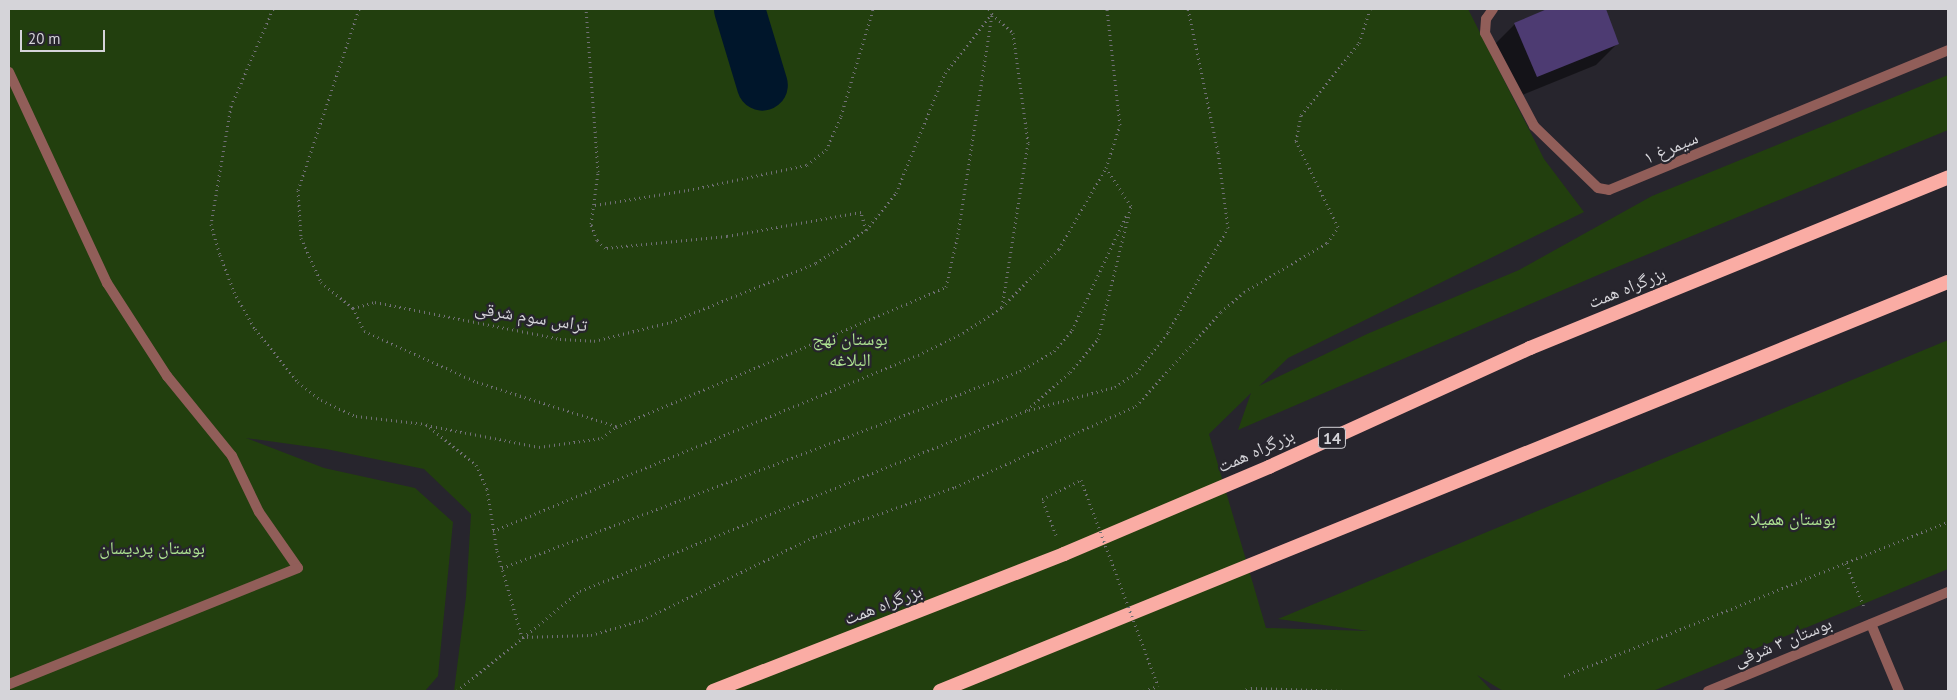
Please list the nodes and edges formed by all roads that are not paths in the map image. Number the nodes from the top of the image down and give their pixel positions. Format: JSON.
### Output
{"nodes":[{"id":1,"x":1493,"y":9,"type":"edge"},
{"id":2,"x":1948,"y":50,"type":"edge"},
{"id":3,"x":9,"y":72,"type":"edge"},
{"id":4,"x":1948,"y":177,"type":"edge"},
{"id":5,"x":1948,"y":282,"type":"edge"},
{"id":6,"x":1948,"y":592,"type":"edge"},
{"id":7,"x":1871,"y":624,"type":"junction"},
{"id":8,"x":9,"y":684,"type":"edge"},
{"id":9,"x":713,"y":691,"type":"edge"},
{"id":10,"x":940,"y":691,"type":"edge"},
{"id":11,"x":1708,"y":691,"type":"edge"},
{"id":12,"x":1899,"y":691,"type":"edge"}],
"edges":[{"from":1,"to":2,"type":"street","name":"سیمرغ ۱"},
{"from":3,"to":8,"type":"street"},
{"from":4,"to":9,"type":"highway","name":"بزرگراه همت","number":"14"},
{"from":5,"to":10,"type":"highway"},
{"from":6,"to":7,"type":"street","name":"بوستان ۳ شرقی"},
{"from":7,"to":11,"type":"street","name":"بوستان ۳ شرقی"},
{"from":7,"to":12,"type":"street"}]}
